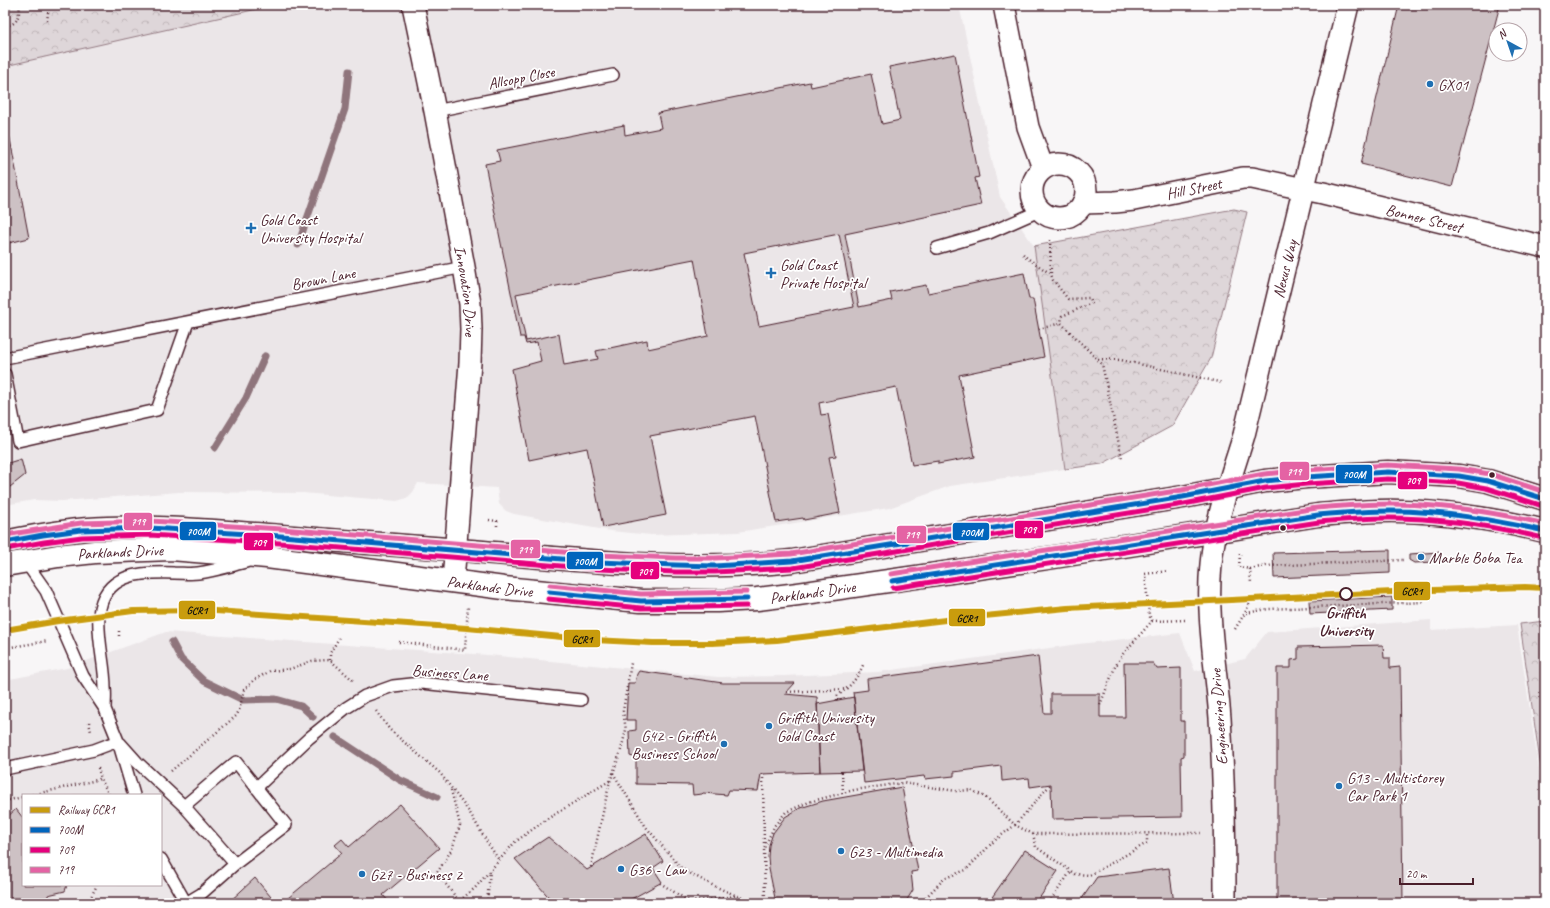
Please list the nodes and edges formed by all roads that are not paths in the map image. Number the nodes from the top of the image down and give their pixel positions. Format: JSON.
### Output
{"nodes":[{"id":1,"x":413,"y":5,"type":"edge"},
{"id":2,"x":1004,"y":5,"type":"edge"},
{"id":3,"x":1348,"y":5,"type":"edge"},
{"id":4,"x":613,"y":75,"type":"dead end"},
{"id":5,"x":435,"y":111,"type":"junction"},
{"id":6,"x":1043,"y":168,"type":"junction"},
{"id":7,"x":1303,"y":188,"type":"junction"},
{"id":8,"x":1083,"y":203,"type":"junction"},
{"id":9,"x":1039,"y":211,"type":"junction"},
{"id":10,"x":1545,"y":247,"type":"edge"},
{"id":11,"x":937,"y":248,"type":"dead end"},
{"id":12,"x":464,"y":267,"type":"junction"},
{"id":13,"x":188,"y":322,"type":"junction"},
{"id":14,"x":5,"y":358,"type":"edge"},
{"id":15,"x":5,"y":374,"type":"edge"},
{"id":16,"x":1226,"y":489,"type":"junction"},
{"id":17,"x":1545,"y":499,"type":"edge"},
{"id":18,"x":1545,"y":531,"type":"edge"},
{"id":19,"x":1216,"y":532,"type":"junction"},
{"id":20,"x":5,"y":542,"type":"edge"},
{"id":21,"x":455,"y":549,"type":"junction"},
{"id":22,"x":267,"y":557,"type":"junction"},
{"id":23,"x":15,"y":563,"type":"edge"},
{"id":24,"x":453,"y":581,"type":"junction"},
{"id":25,"x":581,"y":700,"type":"dead end"},
{"id":26,"x":105,"y":709,"type":"junction"},
{"id":27,"x":118,"y":741,"type":"junction"},
{"id":28,"x":5,"y":769,"type":"edge"},
{"id":29,"x":256,"y":788,"type":"junction"},
{"id":30,"x":134,"y":794,"type":"edge"},
{"id":31,"x":184,"y":806,"type":"junction"},
{"id":32,"x":162,"y":861,"type":"edge"},
{"id":33,"x":235,"y":864,"type":"junction"},
{"id":34,"x":186,"y":903,"type":"edge"},
{"id":35,"x":1225,"y":903,"type":"edge"}],
"edges":[{"from":1,"to":5,"type":"street","name":"Innovation Drive"},
{"from":2,"to":6,"type":"street"},
{"from":3,"to":7,"type":"street","name":"Nexus Way"},
{"from":4,"to":5,"type":"lane","name":"Allsopp Close"},
{"from":5,"to":12,"type":"street","name":"Innovation Drive"},
{"from":6,"to":8,"type":"street"},
{"from":6,"to":9,"type":"street"},
{"from":7,"to":8,"type":"street","name":"Hill Street"},
{"from":7,"to":10,"type":"street","name":"Bonner Street"},
{"from":7,"to":16,"type":"street","name":"Nexus Way"},
{"from":8,"to":9,"type":"street"},
{"from":9,"to":11,"type":"lane"},
{"from":12,"to":13,"type":"lane","name":"Brown Lane"},
{"from":12,"to":21,"type":"street","name":"Innovation Drive"},
{"from":13,"to":14,"type":"lane","name":"Brown Lane"},
{"from":13,"to":15,"type":"lane"},
{"from":16,"to":17,"type":"street","name":"Parklands Drive"},
{"from":16,"to":19,"type":"street","name":"Nexus Way"},
{"from":16,"to":21,"type":"street","name":"Parklands Drive"},
{"from":18,"to":19,"type":"street","name":"Parklands Drive"},
{"from":19,"to":24,"type":"street","name":"Parklands Drive"},
{"from":19,"to":35,"type":"street","name":"Engineering Drive"},
{"from":20,"to":21,"type":"street","name":"Parklands Drive"},
{"from":21,"to":24,"type":"street","name":"Innovation Drive"},
{"from":22,"to":23,"type":"street","name":"Parklands Drive"},
{"from":22,"to":24,"type":"street","name":"Parklands Drive"},
{"from":22,"to":26,"type":"lane"},
{"from":23,"to":26,"type":"lane"},
{"from":25,"to":29,"type":"lane","name":"Business Lane"},
{"from":26,"to":27,"type":"lane"},
{"from":27,"to":28,"type":"lane"},
{"from":27,"to":30,"type":"lane"},
{"from":27,"to":31,"type":"lane"},
{"from":29,"to":31,"type":"lane"},
{"from":29,"to":33,"type":"lane"},
{"from":31,"to":33,"type":"lane"},
{"from":32,"to":34,"type":"lane"},
{"from":33,"to":34,"type":"lane"}]}
